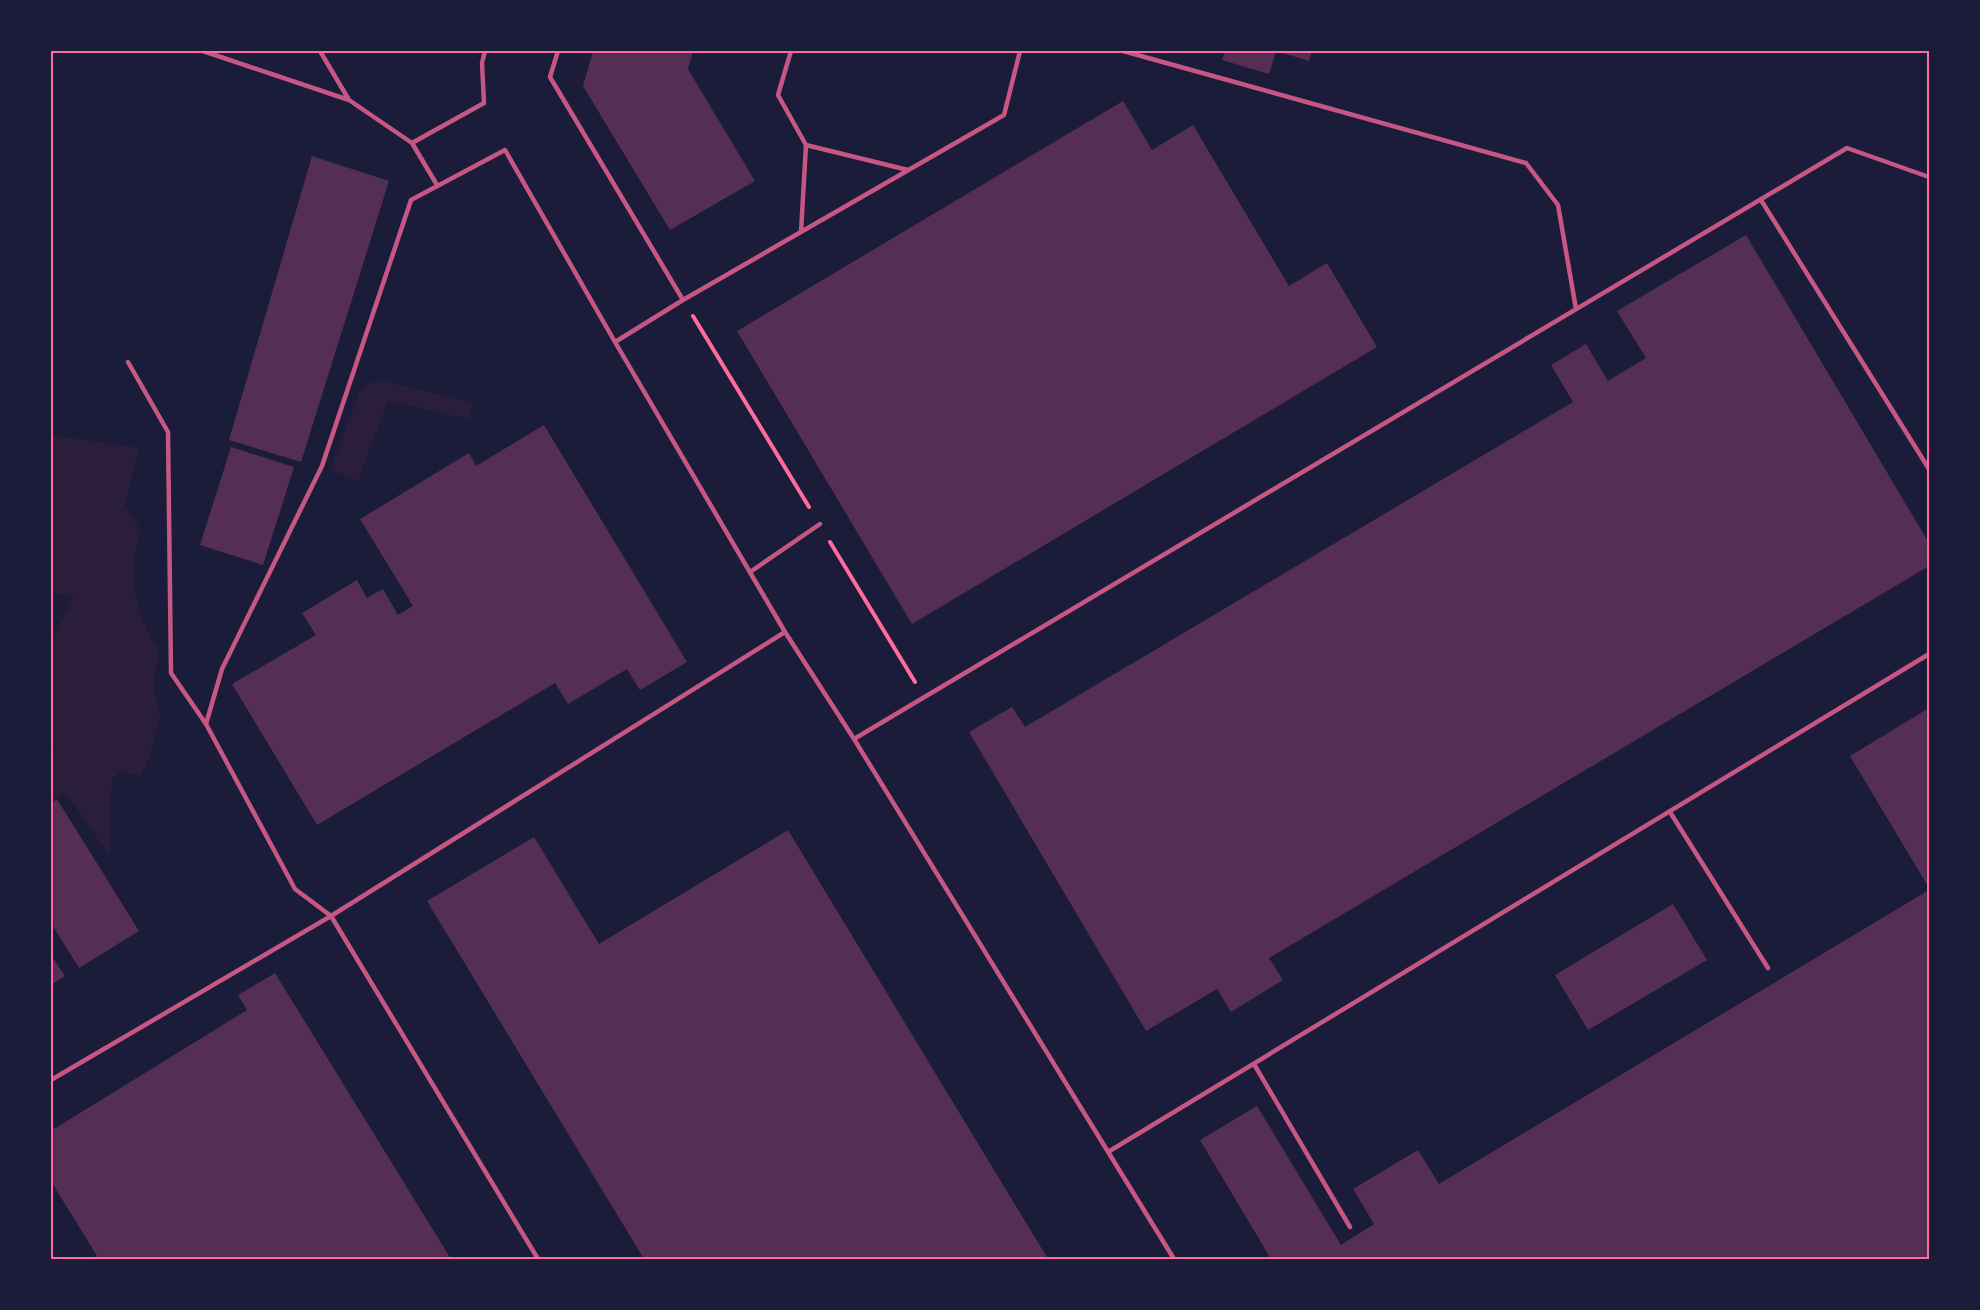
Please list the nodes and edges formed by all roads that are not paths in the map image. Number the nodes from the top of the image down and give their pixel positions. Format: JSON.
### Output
{"nodes":[{"id":1,"x":203,"y":51,"type":"edge"},
{"id":2,"x":320,"y":51,"type":"edge"},
{"id":3,"x":485,"y":51,"type":"edge"},
{"id":4,"x":558,"y":51,"type":"edge"},
{"id":5,"x":791,"y":51,"type":"edge"},
{"id":6,"x":1020,"y":51,"type":"edge"},
{"id":7,"x":1123,"y":51,"type":"edge"},
{"id":8,"x":349,"y":100,"type":"junction"},
{"id":9,"x":412,"y":143,"type":"junction"},
{"id":10,"x":806,"y":145,"type":"junction"},
{"id":11,"x":909,"y":170,"type":"junction"},
{"id":12,"x":1929,"y":177,"type":"edge"},
{"id":13,"x":437,"y":185,"type":"junction"},
{"id":14,"x":1761,"y":200,"type":"junction"},
{"id":15,"x":801,"y":232,"type":"junction"},
{"id":16,"x":684,"y":300,"type":"junction"},
{"id":17,"x":1576,"y":309,"type":"junction"},
{"id":18,"x":615,"y":342,"type":"junction"},
{"id":19,"x":128,"y":362,"type":"dead end"},
{"id":20,"x":1929,"y":469,"type":"edge"},
{"id":21,"x":819,"y":524,"type":"road end"},
{"id":22,"x":750,"y":572,"type":"junction"},
{"id":23,"x":785,"y":632,"type":"junction"},
{"id":24,"x":1929,"y":654,"type":"edge"},
{"id":25,"x":206,"y":724,"type":"junction"},
{"id":26,"x":854,"y":740,"type":"junction"},
{"id":27,"x":1670,"y":812,"type":"junction"},
{"id":28,"x":331,"y":916,"type":"junction"},
{"id":29,"x":1768,"y":968,"type":"dead end"},
{"id":30,"x":1254,"y":1064,"type":"junction"},
{"id":31,"x":51,"y":1080,"type":"edge"},
{"id":32,"x":1108,"y":1152,"type":"junction"},
{"id":33,"x":1350,"y":1227,"type":"dead end"},
{"id":34,"x":538,"y":1259,"type":"edge"},
{"id":35,"x":1174,"y":1259,"type":"edge"}],
"edges":[{"from":1,"to":8,"type":"lane"},
{"from":2,"to":8,"type":"lane"},
{"from":3,"to":9,"type":"lane"},
{"from":4,"to":16,"type":"lane"},
{"from":5,"to":10,"type":"lane"},
{"from":6,"to":11,"type":"lane"},
{"from":7,"to":17,"type":"lane"},
{"from":8,"to":9,"type":"lane"},
{"from":9,"to":13,"type":"lane"},
{"from":10,"to":11,"type":"lane"},
{"from":10,"to":15,"type":"lane"},
{"from":11,"to":15,"type":"lane"},
{"from":12,"to":14,"type":"lane"},
{"from":13,"to":18,"type":"lane"},
{"from":13,"to":25,"type":"lane"},
{"from":14,"to":17,"type":"lane"},
{"from":14,"to":20,"type":"lane"},
{"from":15,"to":16,"type":"lane"},
{"from":16,"to":18,"type":"lane"},
{"from":17,"to":26,"type":"lane"},
{"from":18,"to":22,"type":"lane"},
{"from":19,"to":25,"type":"lane"},
{"from":21,"to":22,"type":"lane"},
{"from":22,"to":23,"type":"lane"},
{"from":23,"to":26,"type":"lane"},
{"from":23,"to":28,"type":"lane"},
{"from":24,"to":27,"type":"lane"},
{"from":25,"to":28,"type":"lane"},
{"from":26,"to":32,"type":"lane"},
{"from":27,"to":29,"type":"lane"},
{"from":27,"to":30,"type":"lane"},
{"from":28,"to":31,"type":"lane"},
{"from":28,"to":34,"type":"lane"},
{"from":30,"to":32,"type":"lane"},
{"from":30,"to":33,"type":"lane"},
{"from":32,"to":35,"type":"lane"}]}
